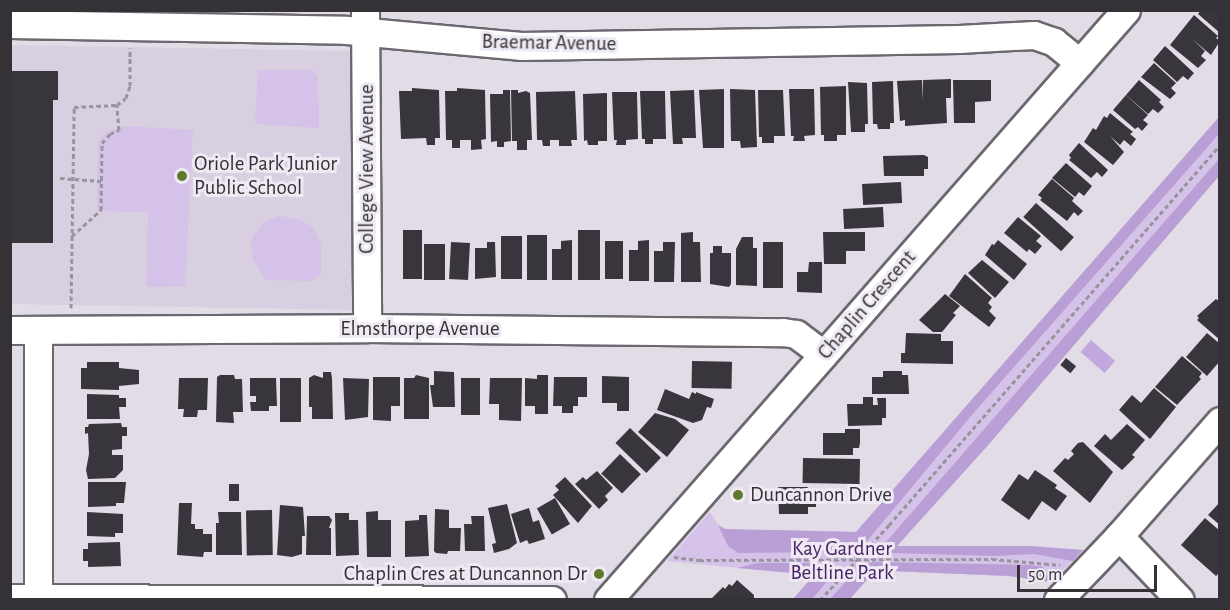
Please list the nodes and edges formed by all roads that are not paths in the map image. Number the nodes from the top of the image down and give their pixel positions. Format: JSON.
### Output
{"nodes":[{"id":1,"x":1126,"y":10,"type":"edge"},
{"id":2,"x":365,"y":21,"type":"edge"},
{"id":3,"x":10,"y":24,"type":"edge"},
{"id":4,"x":1080,"y":63,"type":"junction"},
{"id":5,"x":367,"y":328,"type":"junction"},
{"id":6,"x":10,"y":330,"type":"edge"},
{"id":7,"x":38,"y":330,"type":"junction"},
{"id":8,"x":823,"y":354,"type":"junction"},
{"id":9,"x":1220,"y":421,"type":"edge"},
{"id":10,"x":1119,"y":536,"type":"junction"},
{"id":11,"x":10,"y":598,"type":"edge"},
{"id":12,"x":38,"y":598,"type":"edge"},
{"id":13,"x":552,"y":600,"type":"edge"},
{"id":14,"x":608,"y":600,"type":"edge"},
{"id":15,"x":1058,"y":600,"type":"edge"},
{"id":16,"x":1180,"y":600,"type":"edge"}],
"edges":[{"from":1,"to":4,"type":"street","name":"Chaplin Crescent"},
{"from":2,"to":3,"type":"street","name":"Braemar Avenue"},
{"from":2,"to":4,"type":"street","name":"Braemar Avenue"},
{"from":2,"to":5,"type":"street","name":"College View Avenue"},
{"from":4,"to":8,"type":"street","name":"Chaplin Crescent"},
{"from":5,"to":7,"type":"street","name":"Elmsthorpe Avenue"},
{"from":5,"to":8,"type":"street","name":"Elmsthorpe Avenue"},
{"from":6,"to":7,"type":"street","name":"Elmsthorpe Avenue"},
{"from":7,"to":12,"type":"street"},
{"from":8,"to":14,"type":"street","name":"Chaplin Crescent"},
{"from":9,"to":10,"type":"street"},
{"from":10,"to":15,"type":"street"},
{"from":10,"to":16,"type":"street"},
{"from":11,"to":12,"type":"street"},
{"from":12,"to":13,"type":"street"}]}
